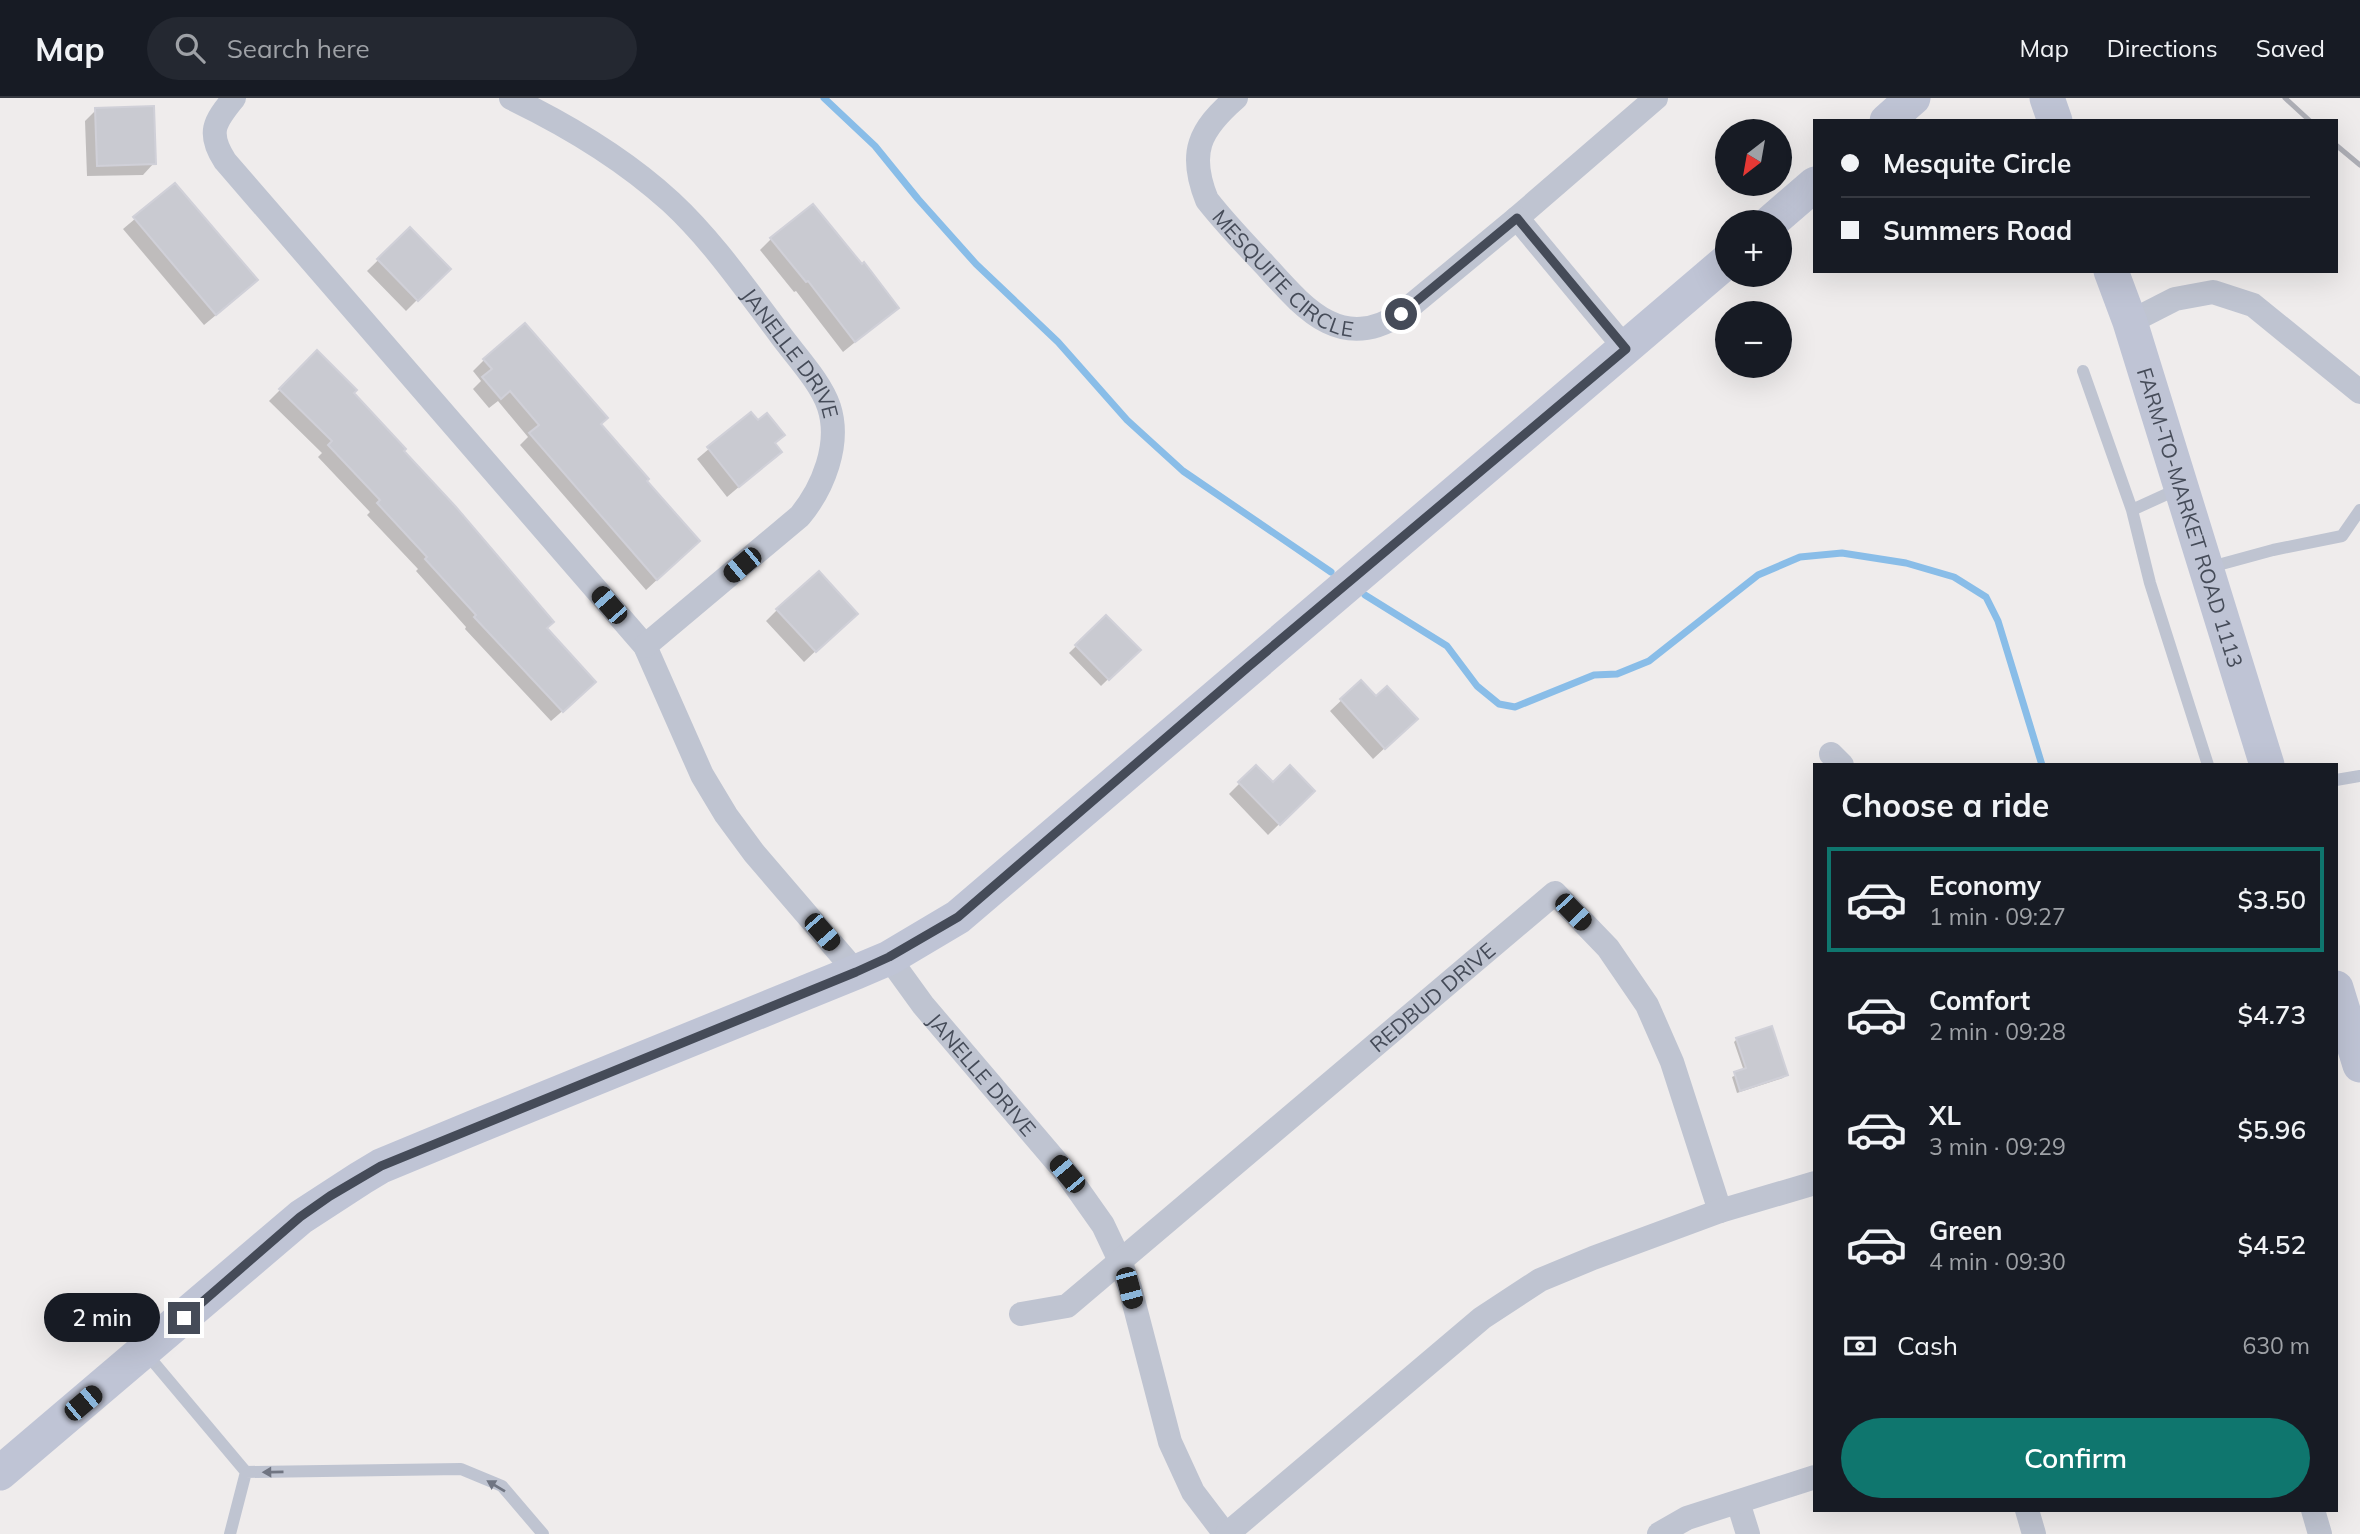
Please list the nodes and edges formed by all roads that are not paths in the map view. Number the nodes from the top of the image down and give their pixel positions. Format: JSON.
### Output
{"nodes":[{"id":1,"x":234,"y":98,"type":"edge"},
{"id":2,"x":512,"y":98,"type":"edge"},
{"id":3,"x":1236,"y":98,"type":"edge"},
{"id":4,"x":1656,"y":98,"type":"edge"},
{"id":5,"x":1913,"y":98,"type":"edge"},
{"id":6,"x":2047,"y":98,"type":"edge"},
{"id":7,"x":1889,"y":119,"type":"edge"},
{"id":8,"x":2054,"y":119,"type":"edge"},
{"id":9,"x":1813,"y":186,"type":"edge"},
{"id":10,"x":1785,"y":210,"type":"edge"},
{"id":11,"x":1517,"y":218,"type":"junction"},
{"id":12,"x":1715,"y":271,"type":"edge"},
{"id":13,"x":2112,"y":273,"type":"edge"},
{"id":14,"x":2130,"y":322,"type":"junction"},
{"id":15,"x":1626,"y":349,"type":"junction"},
{"id":16,"x":2083,"y":370,"type":"dead end"},
{"id":17,"x":2360,"y":393,"type":"edge"},
{"id":18,"x":2182,"y":488,"type":"junction"},
{"id":19,"x":2132,"y":510,"type":"junction"},
{"id":20,"x":2360,"y":510,"type":"edge"},
{"id":21,"x":2206,"y":568,"type":"junction"},
{"id":22,"x":645,"y":646,"type":"junction"},
{"id":23,"x":2207,"y":763,"type":"edge"},
{"id":24,"x":2266,"y":763,"type":"edge"},
{"id":25,"x":2360,"y":776,"type":"edge"},
{"id":26,"x":2338,"y":780,"type":"edge"},
{"id":27,"x":889,"y":957,"type":"junction"},
{"id":28,"x":856,"y":972,"type":"junction"},
{"id":29,"x":2340,"y":1011,"type":"edge"},
{"id":30,"x":2360,"y":1065,"type":"edge"},
{"id":31,"x":1813,"y":1184,"type":"edge"},
{"id":32,"x":1720,"y":1211,"type":"junction"},
{"id":33,"x":1120,"y":1261,"type":"junction"},
{"id":34,"x":1021,"y":1314,"type":"dead end"},
{"id":35,"x":145,"y":1351,"type":"junction"},
{"id":36,"x":246,"y":1472,"type":"junction"},
{"id":37,"x":0,"y":1473,"type":"edge"},
{"id":38,"x":1813,"y":1478,"type":"edge"},
{"id":39,"x":1738,"y":1502,"type":"junction"},
{"id":40,"x":2028,"y":1512,"type":"edge"},
{"id":41,"x":2314,"y":1512,"type":"edge"},
{"id":42,"x":230,"y":1534,"type":"edge"},
{"id":43,"x":543,"y":1534,"type":"edge"},
{"id":44,"x":1226,"y":1534,"type":"edge"},
{"id":45,"x":1659,"y":1534,"type":"edge"},
{"id":46,"x":1748,"y":1534,"type":"edge"},
{"id":47,"x":2034,"y":1534,"type":"edge"},
{"id":48,"x":2320,"y":1534,"type":"edge"}],
"edges":[{"from":1,"to":22,"type":"street"},
{"from":2,"to":22,"type":"street","name":"JANELLE DRIVE"},
{"from":3,"to":11,"type":"street","name":"MESQUITE CIRCLE"},
{"from":4,"to":11,"type":"street","name":"MESQUITE CIRCLE"},
{"from":5,"to":7,"type":"street"},
{"from":6,"to":8,"type":"street"},
{"from":9,"to":10,"type":"street"},
{"from":11,"to":15,"type":"street"},
{"from":12,"to":15,"type":"street"},
{"from":13,"to":14,"type":"street","name":"FARM-TO-MARKET ROAD 1113"},
{"from":14,"to":17,"type":"street"},
{"from":14,"to":18,"type":"street","name":"FARM-TO-MARKET ROAD 1113"},
{"from":15,"to":27,"type":"street"},
{"from":16,"to":19,"type":"lane"},
{"from":18,"to":19,"type":"lane"},
{"from":18,"to":21,"type":"street","name":"FARM-TO-MARKET ROAD 1113"},
{"from":19,"to":23,"type":"lane"},
{"from":20,"to":21,"type":"lane"},
{"from":21,"to":24,"type":"street","name":"FARM-TO-MARKET ROAD 1113"},
{"from":22,"to":28,"type":"street"},
{"from":25,"to":26,"type":"lane"},
{"from":27,"to":28,"type":"street"},
{"from":27,"to":33,"type":"street","name":"JANELLE DRIVE"},
{"from":28,"to":35,"type":"street"},
{"from":29,"to":30,"type":"street"},
{"from":31,"to":32,"type":"street"},
{"from":32,"to":33,"type":"street","name":"REDBUD DRIVE"},
{"from":32,"to":44,"type":"street"},
{"from":33,"to":34,"type":"street","name":"REDBUD DRIVE"},
{"from":33,"to":44,"type":"street","name":"JANELLE DRIVE"},
{"from":35,"to":36,"type":"lane"},
{"from":35,"to":37,"type":"street"},
{"from":36,"to":42,"type":"lane"},
{"from":43,"to":36,"type":"lane","one_way":true},
{"from":38,"to":39,"type":"street"},
{"from":39,"to":45,"type":"street"},
{"from":39,"to":46,"type":"street"},
{"from":40,"to":47,"type":"street"},
{"from":41,"to":48,"type":"street"}]}
